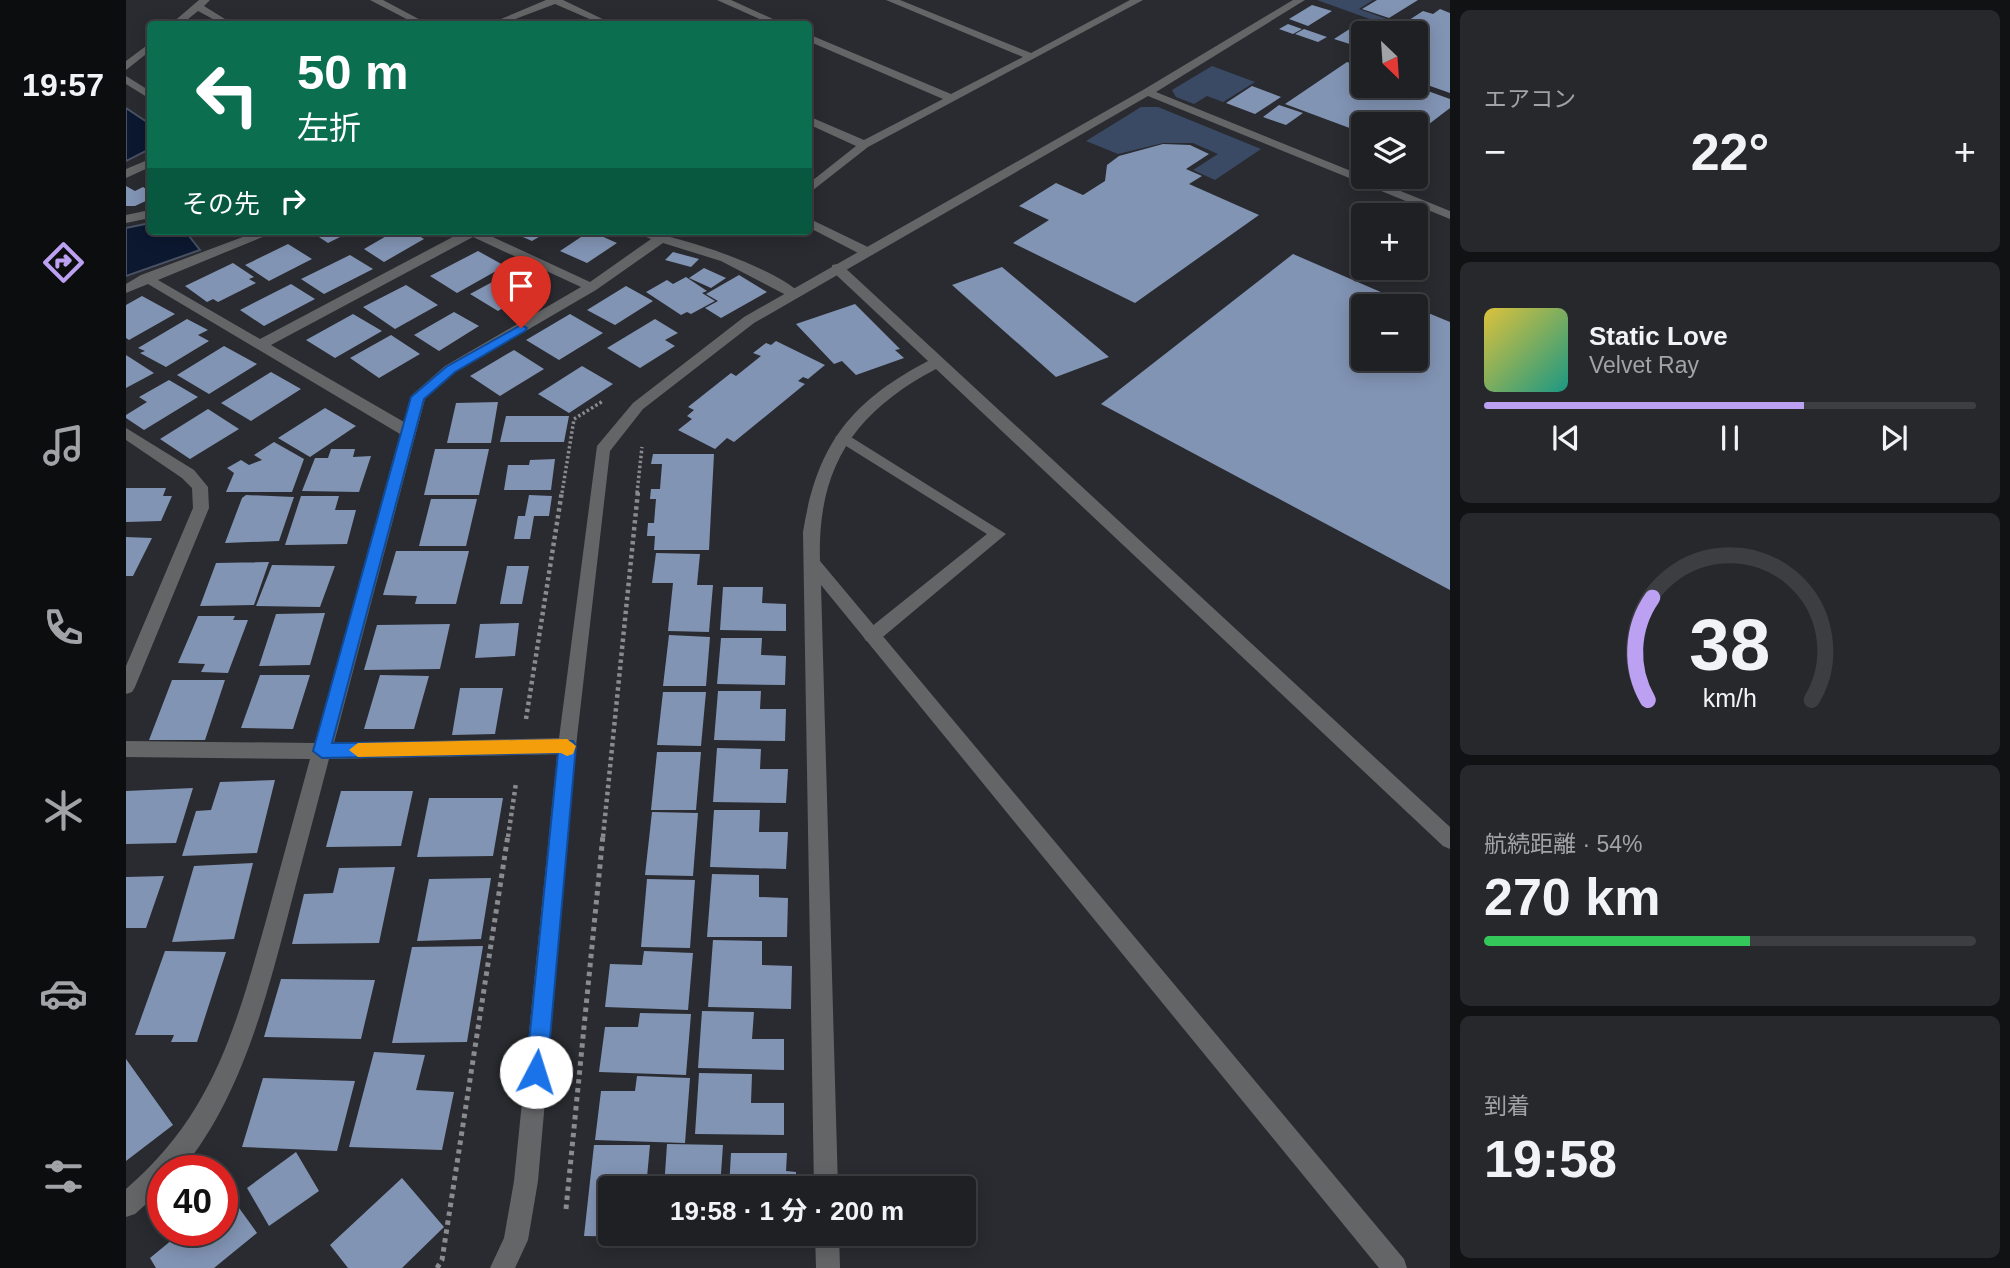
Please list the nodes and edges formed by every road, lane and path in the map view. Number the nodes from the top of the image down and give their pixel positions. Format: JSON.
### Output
{"nodes":[{"id":1,"x":375,"y":0,"type":"edge"},
{"id":2,"x":555,"y":0,"type":"edge"},
{"id":3,"x":722,"y":0,"type":"edge"},
{"id":4,"x":891,"y":0,"type":"edge"},
{"id":5,"x":1138,"y":0,"type":"edge"},
{"id":6,"x":1300,"y":0,"type":"edge"},
{"id":7,"x":202,"y":3,"type":"edge"},
{"id":8,"x":180,"y":21,"type":"edge"},
{"id":9,"x":224,"y":21,"type":"edge"},
{"id":10,"x":417,"y":21,"type":"edge"},
{"id":11,"x":502,"y":21,"type":"edge"},
{"id":12,"x":601,"y":21,"type":"edge"},
{"id":13,"x":772,"y":21,"type":"edge"},
{"id":14,"x":812,"y":39,"type":"edge"},
{"id":15,"x":147,"y":50,"type":"edge"},
{"id":16,"x":1030,"y":56,"type":"junction"},
{"id":17,"x":126,"y":67,"type":"edge"},
{"id":18,"x":126,"y":79,"type":"edge"},
{"id":19,"x":1147,"y":92,"type":"junction"},
{"id":20,"x":147,"y":94,"type":"edge"},
{"id":21,"x":950,"y":98,"type":"junction"},
{"id":22,"x":812,"y":121,"type":"edge"},
{"id":23,"x":863,"y":145,"type":"junction"},
{"id":24,"x":147,"y":164,"type":"edge"},
{"id":25,"x":126,"y":174,"type":"edge"},
{"id":26,"x":812,"y":187,"type":"edge"},
{"id":27,"x":147,"y":215,"type":"edge"},
{"id":28,"x":1450,"y":215,"type":"edge"},
{"id":29,"x":126,"y":219,"type":"edge"},
{"id":30,"x":812,"y":224,"type":"edge"},
{"id":31,"x":260,"y":235,"type":"edge"},
{"id":32,"x":465,"y":235,"type":"edge"},
{"id":33,"x":478,"y":235,"type":"edge"},
{"id":34,"x":649,"y":235,"type":"edge"},
{"id":35,"x":660,"y":239,"type":"junction"},
{"id":36,"x":867,"y":252,"type":"junction"},
{"id":37,"x":837,"y":268,"type":"junction"},
{"id":38,"x":146,"y":278,"type":"junction"},
{"id":39,"x":591,"y":287,"type":"junction"},
{"id":40,"x":126,"y":289,"type":"edge"},
{"id":41,"x":793,"y":293,"type":"junction"},
{"id":42,"x":260,"y":345,"type":"junction"},
{"id":43,"x":938,"y":362,"type":"junction"},
{"id":44,"x":407,"y":431,"type":"junction"},
{"id":45,"x":126,"y":433,"type":"edge"},
{"id":46,"x":645,"y":435,"type":"dead end"},
{"id":47,"x":843,"y":437,"type":"junction"},
{"id":48,"x":812,"y":563,"type":"junction"},
{"id":49,"x":873,"y":636,"type":"junction"},
{"id":50,"x":126,"y":687,"type":"edge"},
{"id":51,"x":567,"y":746,"type":"junction"},
{"id":52,"x":126,"y":749,"type":"edge"},
{"id":53,"x":322,"y":751,"type":"junction"},
{"id":54,"x":516,"y":783,"type":"dead end"},
{"id":55,"x":1450,"y":840,"type":"edge"},
{"id":56,"x":179,"y":1155,"type":"edge"},
{"id":57,"x":826,"y":1176,"type":"edge"},
{"id":58,"x":147,"y":1187,"type":"edge"},
{"id":59,"x":126,"y":1205,"type":"edge"},
{"id":60,"x":566,"y":1209,"type":"dead end"},
{"id":61,"x":827,"y":1246,"type":"edge"},
{"id":62,"x":437,"y":1268,"type":"edge"},
{"id":63,"x":502,"y":1268,"type":"edge"},
{"id":64,"x":828,"y":1268,"type":"edge"},
{"id":65,"x":1395,"y":1268,"type":"edge"}],
"edges":[{"from":1,"to":10,"type":"street"},
{"from":2,"to":11,"type":"street"},
{"from":2,"to":12,"type":"street"},
{"from":3,"to":13,"type":"street"},
{"from":4,"to":16,"type":"street"},
{"from":5,"to":16,"type":"street"},
{"from":6,"to":19,"type":"street"},
{"from":7,"to":8,"type":"street"},
{"from":7,"to":9,"type":"street"},
{"from":14,"to":21,"type":"street"},
{"from":15,"to":17,"type":"street"},
{"from":16,"to":21,"type":"street"},
{"from":18,"to":20,"type":"street"},
{"from":19,"to":28,"type":"street"},
{"from":19,"to":36,"type":"street"},
{"from":21,"to":23,"type":"street"},
{"from":22,"to":23,"type":"street"},
{"from":23,"to":26,"type":"street"},
{"from":24,"to":25,"type":"street"},
{"from":27,"to":29,"type":"street"},
{"from":30,"to":36,"type":"street"},
{"from":31,"to":38,"type":"street"},
{"from":32,"to":42,"type":"street"},
{"from":33,"to":39,"type":"street"},
{"from":34,"to":35,"type":"street"},
{"from":35,"to":39,"type":"street"},
{"from":35,"to":41,"type":"street"},
{"from":36,"to":37,"type":"street"},
{"from":37,"to":41,"type":"street"},
{"from":37,"to":43,"type":"street"},
{"from":38,"to":40,"type":"street"},
{"from":38,"to":42,"type":"street"},
{"from":39,"to":44,"type":"street"},
{"from":41,"to":51,"type":"street"},
{"from":42,"to":44,"type":"street"},
{"from":43,"to":47,"type":"street"},
{"from":43,"to":55,"type":"street"},
{"from":44,"to":53,"type":"street"},
{"from":45,"to":50,"type":"street"},
{"from":46,"to":60,"type":"path"},
{"from":47,"to":48,"type":"street"},
{"from":47,"to":49,"type":"street"},
{"from":48,"to":49,"type":"street"},
{"from":48,"to":57,"type":"street"},
{"from":49,"to":65,"type":"street"},
{"from":51,"to":53,"type":"street"},
{"from":51,"to":63,"type":"street"},
{"from":52,"to":53,"type":"street"},
{"from":53,"to":56,"type":"street"},
{"from":54,"to":62,"type":"path"},
{"from":58,"to":59,"type":"street"},
{"from":61,"to":64,"type":"street"}]}
